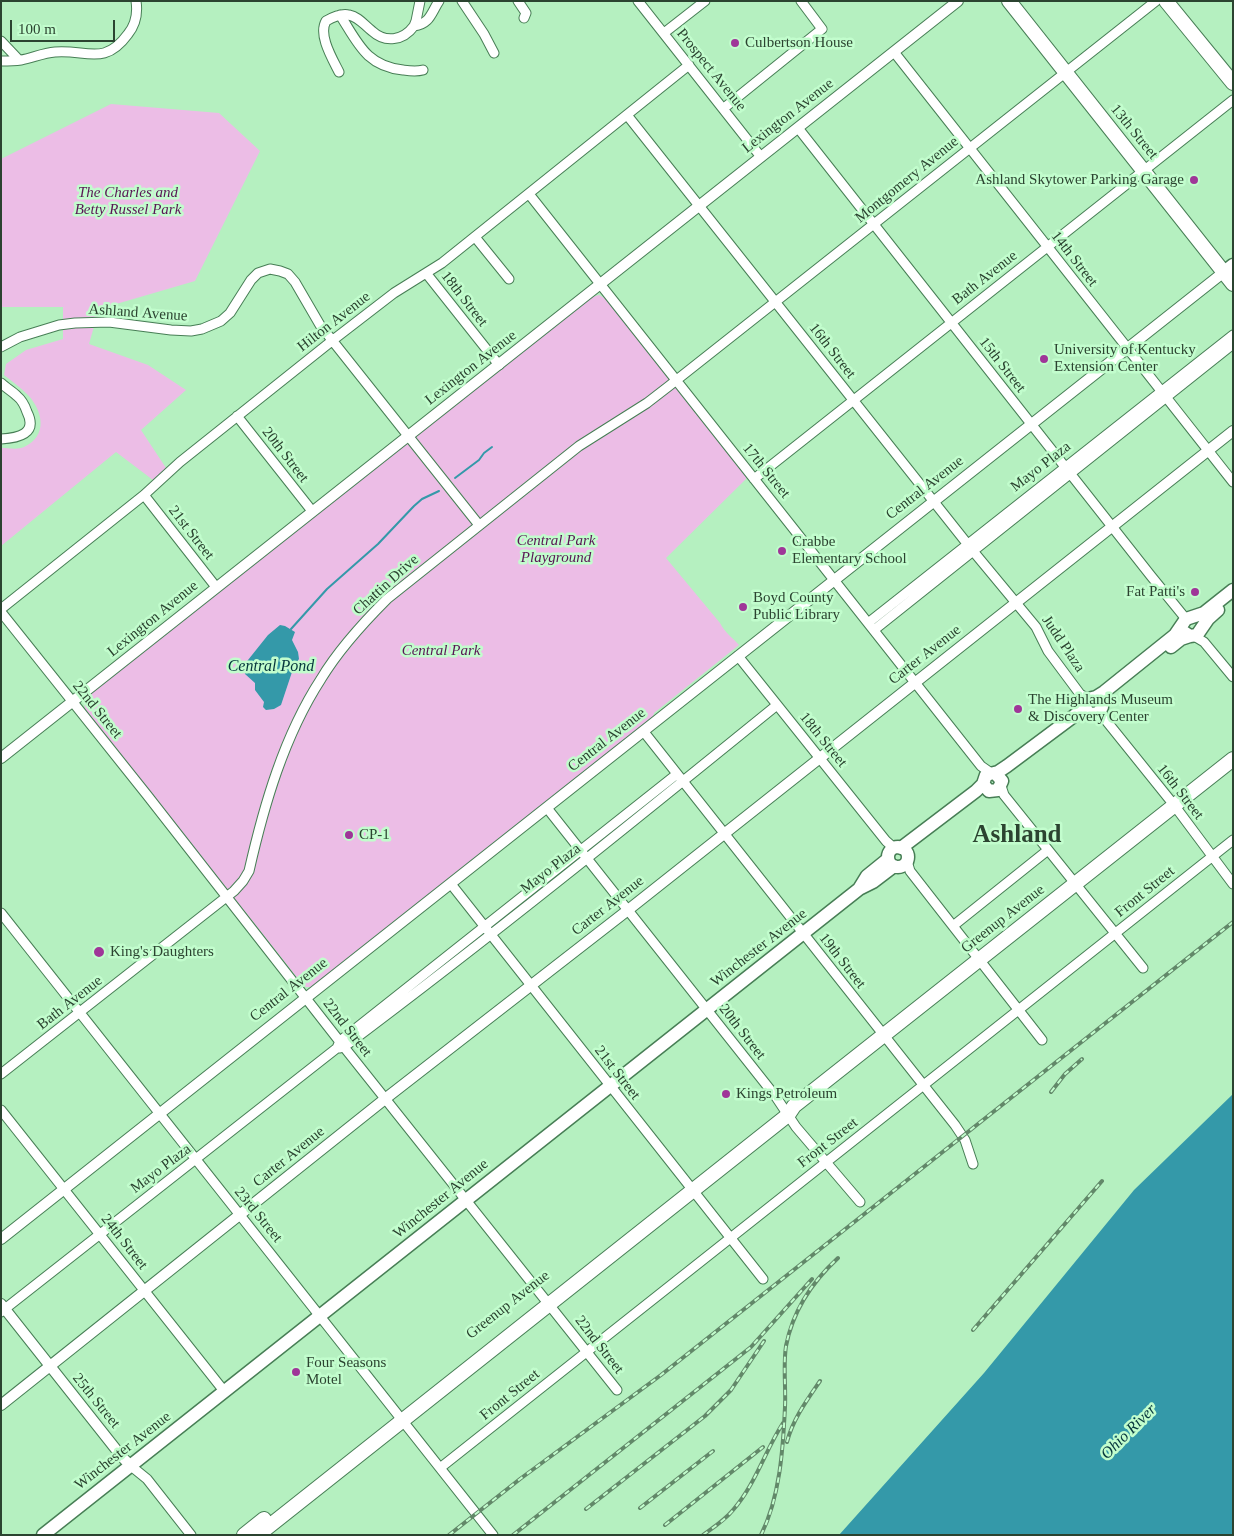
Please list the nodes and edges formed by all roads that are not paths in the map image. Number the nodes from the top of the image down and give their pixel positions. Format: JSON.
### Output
{"nodes":[{"id":1,"x":136,"y":1,"type":"edge"},
{"id":2,"x":420,"y":1,"type":"edge"},
{"id":3,"x":439,"y":1,"type":"edge"},
{"id":4,"x":462,"y":1,"type":"edge"},
{"id":5,"x":518,"y":1,"type":"edge"},
{"id":6,"x":638,"y":1,"type":"edge"},
{"id":7,"x":705,"y":1,"type":"edge"},
{"id":8,"x":801,"y":1,"type":"edge"},
{"id":9,"x":958,"y":1,"type":"edge"},
{"id":10,"x":1009,"y":1,"type":"edge"},
{"id":11,"x":1156,"y":1,"type":"edge"},
{"id":12,"x":1166,"y":1,"type":"edge"},
{"id":13,"x":340,"y":15,"type":"junction"},
{"id":14,"x":524,"y":18,"type":"dead end"},
{"id":15,"x":414,"y":26,"type":"junction"},
{"id":16,"x":664,"y":33,"type":"junction"},
{"id":17,"x":1,"y":41,"type":"edge"},
{"id":18,"x":894,"y":52,"type":"junction"},
{"id":19,"x":494,"y":53,"type":"dead end"},
{"id":20,"x":19,"y":60,"type":"junction"},
{"id":21,"x":1,"y":61,"type":"edge"},
{"id":22,"x":689,"y":65,"type":"junction"},
{"id":23,"x":423,"y":70,"type":"dead end"},
{"id":24,"x":339,"y":72,"type":"dead end"},
{"id":25,"x":1065,"y":72,"type":"junction"},
{"id":26,"x":1233,"y":83,"type":"edge"},
{"id":27,"x":1233,"y":100,"type":"edge"},
{"id":28,"x":724,"y":108,"type":"junction"},
{"id":29,"x":627,"y":115,"type":"junction"},
{"id":30,"x":798,"y":128,"type":"junction"},
{"id":31,"x":970,"y":148,"type":"junction"},
{"id":32,"x":761,"y":157,"type":"junction"},
{"id":33,"x":1144,"y":170,"type":"junction"},
{"id":34,"x":529,"y":194,"type":"junction"},
{"id":35,"x":699,"y":206,"type":"junction"},
{"id":36,"x":874,"y":224,"type":"junction"},
{"id":37,"x":475,"y":237,"type":"junction"},
{"id":38,"x":1047,"y":247,"type":"junction"},
{"id":39,"x":1228,"y":269,"type":"edge"},
{"id":40,"x":426,"y":273,"type":"junction"},
{"id":41,"x":509,"y":279,"type":"dead end"},
{"id":42,"x":1233,"y":284,"type":"edge"},
{"id":43,"x":601,"y":285,"type":"junction"},
{"id":44,"x":775,"y":302,"type":"junction"},
{"id":45,"x":951,"y":322,"type":"junction"},
{"id":46,"x":1233,"y":335,"type":"edge"},
{"id":47,"x":333,"y":340,"type":"junction"},
{"id":48,"x":1233,"y":344,"type":"edge"},
{"id":49,"x":1,"y":347,"type":"edge"},
{"id":50,"x":1127,"y":348,"type":"junction"},
{"id":51,"x":499,"y":365,"type":"junction"},
{"id":52,"x":676,"y":380,"type":"junction"},
{"id":53,"x":1,"y":383,"type":"edge"},
{"id":54,"x":1164,"y":394,"type":"junction"},
{"id":55,"x":853,"y":401,"type":"junction"},
{"id":56,"x":237,"y":416,"type":"junction"},
{"id":57,"x":1031,"y":424,"type":"junction"},
{"id":58,"x":1233,"y":431,"type":"edge"},
{"id":59,"x":408,"y":436,"type":"junction"},
{"id":60,"x":1,"y":438,"type":"edge"},
{"id":61,"x":1208,"y":451,"type":"junction"},
{"id":62,"x":1067,"y":470,"type":"junction"},
{"id":63,"x":754,"y":479,"type":"junction"},
{"id":64,"x":1233,"y":482,"type":"edge"},
{"id":65,"x":144,"y":495,"type":"junction"},
{"id":66,"x":933,"y":502,"type":"junction"},
{"id":67,"x":312,"y":511,"type":"junction"},
{"id":68,"x":479,"y":525,"type":"junction"},
{"id":69,"x":1112,"y":527,"type":"junction"},
{"id":70,"x":970,"y":547,"type":"junction"},
{"id":71,"x":835,"y":580,"type":"junction"},
{"id":72,"x":216,"y":587,"type":"junction"},
{"id":73,"x":1233,"y":590,"type":"edge"},
{"id":74,"x":1233,"y":597,"type":"edge"},
{"id":75,"x":1016,"y":603,"type":"junction"},
{"id":76,"x":1,"y":610,"type":"edge"},
{"id":77,"x":871,"y":626,"type":"junction"},
{"id":78,"x":1195,"y":629,"type":"junction"},
{"id":79,"x":738,"y":656,"type":"junction"},
{"id":80,"x":1233,"y":677,"type":"edge"},
{"id":81,"x":914,"y":682,"type":"junction"},
{"id":82,"x":73,"y":702,"type":"junction"},
{"id":83,"x":777,"y":705,"type":"junction"},
{"id":84,"x":1095,"y":708,"type":"junction"},
{"id":85,"x":644,"y":732,"type":"junction"},
{"id":86,"x":819,"y":757,"type":"junction"},
{"id":87,"x":1,"y":758,"type":"edge"},
{"id":88,"x":1233,"y":759,"type":"edge"},
{"id":89,"x":677,"y":774,"type":"junction"},
{"id":90,"x":683,"y":782,"type":"junction"},
{"id":91,"x":992,"y":782,"type":"junction"},
{"id":92,"x":1174,"y":805,"type":"junction"},
{"id":93,"x":547,"y":808,"type":"junction"},
{"id":94,"x":723,"y":834,"type":"junction"},
{"id":95,"x":1233,"y":840,"type":"edge"},
{"id":96,"x":580,"y":850,"type":"junction"},
{"id":97,"x":1048,"y":850,"type":"junction"},
{"id":98,"x":898,"y":857,"type":"junction"},
{"id":99,"x":1211,"y":857,"type":"junction"},
{"id":100,"x":587,"y":858,"type":"junction"},
{"id":101,"x":1074,"y":883,"type":"junction"},
{"id":102,"x":451,"y":884,"type":"junction"},
{"id":103,"x":1233,"y":884,"type":"edge"},
{"id":104,"x":226,"y":897,"type":"junction"},
{"id":105,"x":628,"y":910,"type":"junction"},
{"id":106,"x":1,"y":914,"type":"edge"},
{"id":107,"x":484,"y":925,"type":"junction"},
{"id":108,"x":953,"y":926,"type":"junction"},
{"id":109,"x":491,"y":934,"type":"junction"},
{"id":110,"x":803,"y":934,"type":"junction"},
{"id":111,"x":1115,"y":934,"type":"junction"},
{"id":112,"x":979,"y":959,"type":"junction"},
{"id":113,"x":1143,"y":968,"type":"dead end"},
{"id":114,"x":531,"y":986,"type":"junction"},
{"id":115,"x":306,"y":998,"type":"junction"},
{"id":116,"x":707,"y":1010,"type":"junction"},
{"id":117,"x":1018,"y":1010,"type":"junction"},
{"id":118,"x":80,"y":1012,"type":"junction"},
{"id":119,"x":883,"y":1035,"type":"junction"},
{"id":120,"x":1042,"y":1040,"type":"dead end"},
{"id":121,"x":340,"y":1045,"type":"junction"},
{"id":122,"x":1,"y":1074,"type":"edge"},
{"id":123,"x":923,"y":1085,"type":"junction"},
{"id":124,"x":610,"y":1086,"type":"junction"},
{"id":125,"x":386,"y":1099,"type":"junction"},
{"id":126,"x":1,"y":1110,"type":"edge"},
{"id":127,"x":788,"y":1110,"type":"junction"},
{"id":128,"x":160,"y":1114,"type":"junction"},
{"id":129,"x":196,"y":1160,"type":"junction"},
{"id":130,"x":826,"y":1162,"type":"junction"},
{"id":131,"x":973,"y":1164,"type":"dead end"},
{"id":132,"x":690,"y":1187,"type":"junction"},
{"id":133,"x":64,"y":1189,"type":"junction"},
{"id":134,"x":466,"y":1200,"type":"junction"},
{"id":135,"x":860,"y":1202,"type":"dead end"},
{"id":136,"x":240,"y":1215,"type":"junction"},
{"id":137,"x":100,"y":1234,"type":"junction"},
{"id":138,"x":730,"y":1238,"type":"junction"},
{"id":139,"x":1,"y":1239,"type":"edge"},
{"id":140,"x":763,"y":1279,"type":"dead end"},
{"id":141,"x":145,"y":1291,"type":"junction"},
{"id":142,"x":546,"y":1301,"type":"junction"},
{"id":143,"x":3,"y":1309,"type":"edge"},
{"id":144,"x":320,"y":1316,"type":"junction"},
{"id":145,"x":586,"y":1352,"type":"junction"},
{"id":146,"x":50,"y":1367,"type":"junction"},
{"id":147,"x":617,"y":1390,"type":"dead end"},
{"id":148,"x":224,"y":1391,"type":"junction"},
{"id":149,"x":1,"y":1405,"type":"edge"},
{"id":150,"x":400,"y":1417,"type":"junction"},
{"id":151,"x":131,"y":1466,"type":"junction"},
{"id":152,"x":440,"y":1468,"type":"junction"},
{"id":153,"x":43,"y":1535,"type":"edge"},
{"id":154,"x":191,"y":1535,"type":"edge"},
{"id":155,"x":244,"y":1535,"type":"edge"},
{"id":156,"x":258,"y":1535,"type":"edge"},
{"id":157,"x":493,"y":1535,"type":"edge"}],
"edges":[{"from":1,"to":20,"type":"street"},
{"from":2,"to":15,"type":"street"},
{"from":3,"to":15,"type":"street"},
{"from":4,"to":19,"type":"street"},
{"from":5,"to":14,"type":"street"},
{"from":6,"to":16,"type":"street","name":"Prospect Avenue"},
{"from":7,"to":16,"type":"street"},
{"from":8,"to":28,"type":"street"},
{"from":9,"to":18,"type":"street","name":"Lexington Avenue"},
{"from":10,"to":25,"type":"main road","name":"13th Street"},
{"from":11,"to":25,"type":"street","name":"Montgomery Avenue"},
{"from":12,"to":26,"type":"main road"},
{"from":13,"to":15,"type":"street"},
{"from":13,"to":23,"type":"street"},
{"from":13,"to":24,"type":"street"},
{"from":16,"to":22,"type":"street","name":"Prospect Avenue"},
{"from":17,"to":20,"type":"street"},
{"from":18,"to":30,"type":"street","name":"Lexington Avenue"},
{"from":18,"to":31,"type":"street","name":"14th Street"},
{"from":20,"to":21,"type":"street"},
{"from":22,"to":28,"type":"street","name":"Prospect Avenue"},
{"from":22,"to":29,"type":"street","name":"Hilton Avenue"},
{"from":25,"to":31,"type":"street","name":"Montgomery Avenue"},
{"from":25,"to":33,"type":"main road","name":"13th Street"},
{"from":27,"to":33,"type":"street","name":"Bath Avenue"},
{"from":28,"to":32,"type":"street","name":"Prospect Avenue"},
{"from":29,"to":34,"type":"street","name":"Hilton Avenue"},
{"from":29,"to":35,"type":"street","name":"16th Street"},
{"from":30,"to":32,"type":"street","name":"Lexington Avenue"},
{"from":30,"to":36,"type":"street","name":"15th Street"},
{"from":31,"to":36,"type":"street","name":"Montgomery Avenue"},
{"from":31,"to":38,"type":"street","name":"14th Street"},
{"from":32,"to":35,"type":"street","name":"Lexington Avenue"},
{"from":33,"to":38,"type":"street","name":"Bath Avenue"},
{"from":33,"to":39,"type":"main road","name":"13th Street"},
{"from":34,"to":37,"type":"street","name":"Hilton Avenue"},
{"from":34,"to":43,"type":"street","name":"17th Street"},
{"from":35,"to":43,"type":"street","name":"Lexington Avenue"},
{"from":35,"to":44,"type":"street","name":"16th Street"},
{"from":36,"to":44,"type":"street","name":"Montgomery Avenue"},
{"from":36,"to":45,"type":"street","name":"15th Street"},
{"from":37,"to":40,"type":"street","name":"Hilton Avenue"},
{"from":37,"to":41,"type":"street"},
{"from":38,"to":45,"type":"street","name":"Bath Avenue"},
{"from":38,"to":50,"type":"street","name":"14th Street"},
{"from":39,"to":42,"type":"main road","name":"13th Street"},
{"from":39,"to":50,"type":"street","name":"Central Avenue"},
{"from":40,"to":47,"type":"street","name":"Hilton Avenue"},
{"from":40,"to":51,"type":"street","name":"18th Street"},
{"from":43,"to":51,"type":"street","name":"Lexington Avenue"},
{"from":43,"to":52,"type":"street","name":"17th Street"},
{"from":44,"to":52,"type":"street","name":"Montgomery Avenue"},
{"from":44,"to":55,"type":"street","name":"16th Street"},
{"from":45,"to":55,"type":"street","name":"Bath Avenue"},
{"from":45,"to":57,"type":"street","name":"15th Street"},
{"from":46,"to":54,"type":"street","name":"Mayo Plaza"},
{"from":47,"to":49,"type":"street","name":"Ashland Avenue"},
{"from":47,"to":56,"type":"street","name":"Hilton Avenue"},
{"from":47,"to":59,"type":"street","name":"Ashland Avenue"},
{"from":48,"to":54,"type":"street","name":"Mayo Plaza"},
{"from":50,"to":54,"type":"street","name":"14th Street"},
{"from":50,"to":57,"type":"street","name":"Central Avenue"},
{"from":51,"to":59,"type":"street","name":"Lexington Avenue"},
{"from":52,"to":63,"type":"street","name":"17th Street"},
{"from":52,"to":68,"type":"street","name":"Chattin Drive"},
{"from":53,"to":60,"type":"street"},
{"from":54,"to":61,"type":"street","name":"14th Street"},
{"from":54,"to":62,"type":"street","name":"Mayo Plaza"},
{"from":55,"to":63,"type":"street","name":"Bath Avenue"},
{"from":55,"to":66,"type":"street","name":"16th Street"},
{"from":56,"to":65,"type":"street","name":"Hilton Avenue"},
{"from":56,"to":67,"type":"street","name":"20th Street"},
{"from":57,"to":62,"type":"street","name":"15th Street"},
{"from":57,"to":66,"type":"street","name":"Central Avenue"},
{"from":58,"to":61,"type":"street","name":"Carter Avenue"},
{"from":59,"to":67,"type":"street","name":"Lexington Avenue"},
{"from":59,"to":68,"type":"street","name":"Ashland Avenue"},
{"from":61,"to":64,"type":"street","name":"14th Street"},
{"from":61,"to":69,"type":"street","name":"Carter Avenue"},
{"from":62,"to":69,"type":"street","name":"15th Street"},
{"from":62,"to":70,"type":"street","name":"Mayo Plaza"},
{"from":63,"to":71,"type":"street","name":"17th Street"},
{"from":65,"to":72,"type":"street","name":"21st Street"},
{"from":65,"to":76,"type":"street","name":"Hilton Avenue"},
{"from":66,"to":70,"type":"street","name":"16th Street"},
{"from":66,"to":71,"type":"street","name":"Central Avenue"},
{"from":67,"to":72,"type":"street","name":"Lexington Avenue"},
{"from":68,"to":104,"type":"street","name":"Chattin Drive"},
{"from":69,"to":75,"type":"street","name":"Carter Avenue"},
{"from":69,"to":78,"type":"street","name":"15th Street"},
{"from":70,"to":75,"type":"street","name":"16th Street"},
{"from":70,"to":77,"type":"street","name":"Mayo Plaza"},
{"from":71,"to":77,"type":"street","name":"17th Street"},
{"from":71,"to":79,"type":"street","name":"Central Avenue"},
{"from":72,"to":82,"type":"street","name":"Lexington Avenue"},
{"from":73,"to":78,"type":"main road","name":"Winchester Avenue"},
{"from":74,"to":78,"type":"main road","name":"Winchester Avenue"},
{"from":75,"to":81,"type":"street","name":"Carter Avenue"},
{"from":75,"to":84,"type":"street","name":"Judd Plaza"},
{"from":76,"to":82,"type":"street","name":"22nd Street"},
{"from":77,"to":81,"type":"street","name":"17th Street"},
{"from":78,"to":80,"type":"street","name":"15th Street"},
{"from":78,"to":84,"type":"main road","name":"Winchester Avenue"},
{"from":79,"to":83,"type":"street","name":"18th Street"},
{"from":79,"to":85,"type":"street","name":"Central Avenue"},
{"from":81,"to":86,"type":"street","name":"Carter Avenue"},
{"from":81,"to":91,"type":"street","name":"17th Street"},
{"from":82,"to":87,"type":"street","name":"Lexington Avenue"},
{"from":82,"to":104,"type":"street","name":"22nd Street"},
{"from":83,"to":86,"type":"street","name":"18th Street"},
{"from":83,"to":90,"type":"street","name":"Mayo Plaza"},
{"from":84,"to":91,"type":"main road","name":"Winchester Avenue"},
{"from":84,"to":92,"type":"street","name":"16th Street"},
{"from":85,"to":89,"type":"street","name":"19th Street"},
{"from":85,"to":93,"type":"street","name":"Central Avenue"},
{"from":86,"to":94,"type":"street","name":"Carter Avenue"},
{"from":86,"to":98,"type":"street","name":"18th Street"},
{"from":88,"to":92,"type":"main road","name":"Greenup Avenue"},
{"from":89,"to":90,"type":"street","name":"19th Street"},
{"from":89,"to":96,"type":"street","name":"Mayo Plaza"},
{"from":90,"to":94,"type":"street","name":"19th Street"},
{"from":90,"to":100,"type":"street","name":"Mayo Plaza"},
{"from":91,"to":97,"type":"street","name":"17th Street"},
{"from":91,"to":98,"type":"main road","name":"Winchester Avenue"},
{"from":92,"to":99,"type":"street","name":"16th Street"},
{"from":92,"to":101,"type":"main road","name":"Greenup Avenue"},
{"from":93,"to":96,"type":"street","name":"20th Street"},
{"from":93,"to":102,"type":"street","name":"Central Avenue"},
{"from":94,"to":105,"type":"street","name":"Carter Avenue"},
{"from":94,"to":110,"type":"street","name":"19th Street"},
{"from":95,"to":99,"type":"street","name":"Front Street"},
{"from":96,"to":100,"type":"street","name":"20th Street"},
{"from":96,"to":107,"type":"street","name":"Mayo Plaza"},
{"from":97,"to":101,"type":"street","name":"17th Street"},
{"from":97,"to":108,"type":"street"},
{"from":98,"to":108,"type":"street","name":"18th Street"},
{"from":98,"to":110,"type":"main road","name":"Winchester Avenue"},
{"from":99,"to":103,"type":"street","name":"16th Street"},
{"from":99,"to":111,"type":"street","name":"Front Street"},
{"from":100,"to":105,"type":"street","name":"20th Street"},
{"from":100,"to":109,"type":"street","name":"Mayo Plaza"},
{"from":101,"to":111,"type":"street","name":"17th Street"},
{"from":101,"to":112,"type":"main road","name":"Greenup Avenue"},
{"from":102,"to":107,"type":"street","name":"21st Street"},
{"from":102,"to":115,"type":"street","name":"Central Avenue"},
{"from":104,"to":115,"type":"street","name":"22nd Street"},
{"from":104,"to":118,"type":"street","name":"Bath Avenue"},
{"from":105,"to":114,"type":"street","name":"Carter Avenue"},
{"from":105,"to":116,"type":"street","name":"20th Street"},
{"from":106,"to":118,"type":"street","name":"23rd Street"},
{"from":107,"to":109,"type":"street","name":"21st Street"},
{"from":107,"to":121,"type":"street","name":"Mayo Plaza"},
{"from":108,"to":112,"type":"street","name":"18th Street"},
{"from":109,"to":114,"type":"street","name":"21st Street"},
{"from":109,"to":121,"type":"street","name":"Mayo Plaza"},
{"from":110,"to":116,"type":"main road","name":"Winchester Avenue"},
{"from":110,"to":119,"type":"street","name":"19th Street"},
{"from":111,"to":113,"type":"street","name":"17th Street"},
{"from":111,"to":117,"type":"street","name":"Front Street"},
{"from":112,"to":117,"type":"street","name":"18th Street"},
{"from":112,"to":119,"type":"main road","name":"Greenup Avenue"},
{"from":114,"to":124,"type":"street","name":"21st Street"},
{"from":114,"to":125,"type":"street","name":"Carter Avenue"},
{"from":115,"to":121,"type":"street","name":"22nd Street"},
{"from":115,"to":128,"type":"street","name":"Central Avenue"},
{"from":116,"to":124,"type":"main road","name":"Winchester Avenue"},
{"from":116,"to":127,"type":"street","name":"20th Street"},
{"from":117,"to":120,"type":"street","name":"18th Street"},
{"from":117,"to":123,"type":"street","name":"Front Street"},
{"from":118,"to":122,"type":"street","name":"Bath Avenue"},
{"from":118,"to":128,"type":"street","name":"23rd Street"},
{"from":119,"to":123,"type":"street","name":"19th Street"},
{"from":119,"to":127,"type":"main road","name":"Greenup Avenue"},
{"from":121,"to":125,"type":"street","name":"22nd Street"},
{"from":121,"to":129,"type":"street","name":"Mayo Plaza"},
{"from":123,"to":130,"type":"street","name":"Front Street"},
{"from":123,"to":131,"type":"street","name":"19th Street"},
{"from":124,"to":132,"type":"street","name":"21st Street"},
{"from":124,"to":134,"type":"main road","name":"Winchester Avenue"},
{"from":125,"to":134,"type":"street","name":"22nd Street"},
{"from":125,"to":136,"type":"street","name":"Carter Avenue"},
{"from":126,"to":133,"type":"street","name":"24th Street"},
{"from":127,"to":130,"type":"street","name":"20th Street"},
{"from":127,"to":132,"type":"main road","name":"Greenup Avenue"},
{"from":128,"to":129,"type":"street","name":"23rd Street"},
{"from":128,"to":133,"type":"street","name":"Central Avenue"},
{"from":129,"to":136,"type":"street","name":"23rd Street"},
{"from":129,"to":137,"type":"street","name":"Mayo Plaza"},
{"from":130,"to":135,"type":"street","name":"20th Street"},
{"from":130,"to":138,"type":"street","name":"Front Street"},
{"from":132,"to":138,"type":"street","name":"21st Street"},
{"from":132,"to":142,"type":"main road","name":"Greenup Avenue"},
{"from":133,"to":137,"type":"street","name":"24th Street"},
{"from":133,"to":139,"type":"street","name":"Central Avenue"},
{"from":134,"to":142,"type":"street","name":"22nd Street"},
{"from":134,"to":144,"type":"main road","name":"Winchester Avenue"},
{"from":136,"to":141,"type":"street","name":"Carter Avenue"},
{"from":136,"to":144,"type":"street","name":"23rd Street"},
{"from":137,"to":141,"type":"street","name":"24th Street"},
{"from":137,"to":143,"type":"street","name":"Mayo Plaza"},
{"from":138,"to":140,"type":"street","name":"21st Street"},
{"from":138,"to":145,"type":"street","name":"Front Street"},
{"from":141,"to":146,"type":"street","name":"Carter Avenue"},
{"from":141,"to":148,"type":"street","name":"24th Street"},
{"from":142,"to":145,"type":"street","name":"22nd Street"},
{"from":142,"to":150,"type":"main road","name":"Greenup Avenue"},
{"from":143,"to":146,"type":"street","name":"25th Street"},
{"from":144,"to":148,"type":"main road","name":"Winchester Avenue"},
{"from":144,"to":150,"type":"street","name":"23rd Street"},
{"from":145,"to":147,"type":"street","name":"22nd Street"},
{"from":145,"to":152,"type":"street","name":"Front Street"},
{"from":146,"to":149,"type":"street","name":"Carter Avenue"},
{"from":146,"to":151,"type":"street","name":"25th Street"},
{"from":148,"to":151,"type":"main road","name":"Winchester Avenue"},
{"from":150,"to":152,"type":"street","name":"23rd Street"},
{"from":150,"to":155,"type":"main road","name":"Greenup Avenue"},
{"from":150,"to":156,"type":"main road","name":"Greenup Avenue"},
{"from":151,"to":153,"type":"main road","name":"Winchester Avenue"},
{"from":151,"to":154,"type":"street","name":"25th Street"},
{"from":152,"to":157,"type":"street","name":"23rd Street"}]}
